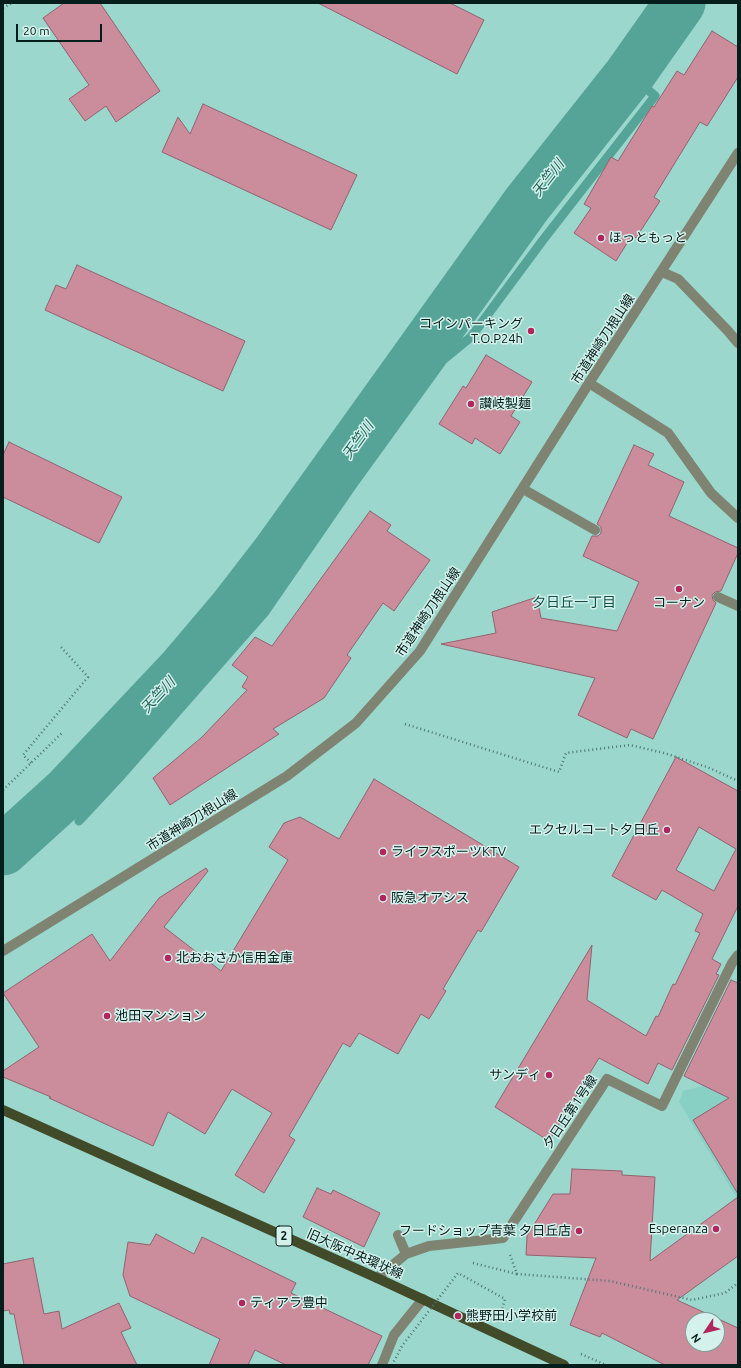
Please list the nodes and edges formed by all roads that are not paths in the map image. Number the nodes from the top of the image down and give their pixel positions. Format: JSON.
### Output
{"nodes":[{"id":1,"x":738,"y":153,"type":"edge"},
{"id":2,"x":662,"y":272,"type":"junction"},
{"id":3,"x":738,"y":343,"type":"edge"},
{"id":4,"x":589,"y":383,"type":"junction"},
{"id":5,"x":523,"y":489,"type":"junction"},
{"id":6,"x":738,"y":518,"type":"edge"},
{"id":7,"x":595,"y":530,"type":"dead end"},
{"id":8,"x":718,"y":597,"type":"dead end"},
{"id":9,"x":738,"y":606,"type":"edge"},
{"id":10,"x":3,"y":951,"type":"edge"},
{"id":11,"x":738,"y":955,"type":"edge"},
{"id":12,"x":3,"y":1110,"type":"edge"},
{"id":13,"x":398,"y":1235,"type":"dead end"},
{"id":14,"x":406,"y":1254,"type":"junction"},
{"id":15,"x":377,"y":1278,"type":"junction"},
{"id":16,"x":423,"y":1299,"type":"junction"},
{"id":17,"x":382,"y":1365,"type":"edge"},
{"id":18,"x":564,"y":1365,"type":"edge"}],
"edges":[{"from":1,"to":2,"type":"street","name":"市道神崎刀根山線"},
{"from":2,"to":3,"type":"street"},
{"from":2,"to":4,"type":"street","name":"市道神崎刀根山線"},
{"from":4,"to":5,"type":"street","name":"市道神崎刀根山線"},
{"from":4,"to":6,"type":"street"},
{"from":5,"to":7,"type":"street"},
{"from":5,"to":10,"type":"street","name":"市道神崎刀根山線"},
{"from":8,"to":9,"type":"street"},
{"from":11,"to":14,"type":"street","name":"夕日丘第1号線"},
{"from":12,"to":15,"type":"main road","name":"旧大阪中央環状線","number":"2"},
{"from":13,"to":14,"type":"street"},
{"from":14,"to":15,"type":"street"},
{"from":15,"to":16,"type":"main road","name":"旧大阪中央環状線","number":"2"},
{"from":16,"to":17,"type":"street"},
{"from":16,"to":18,"type":"main road","name":"旧大阪中央環状線","number":"2"}]}
